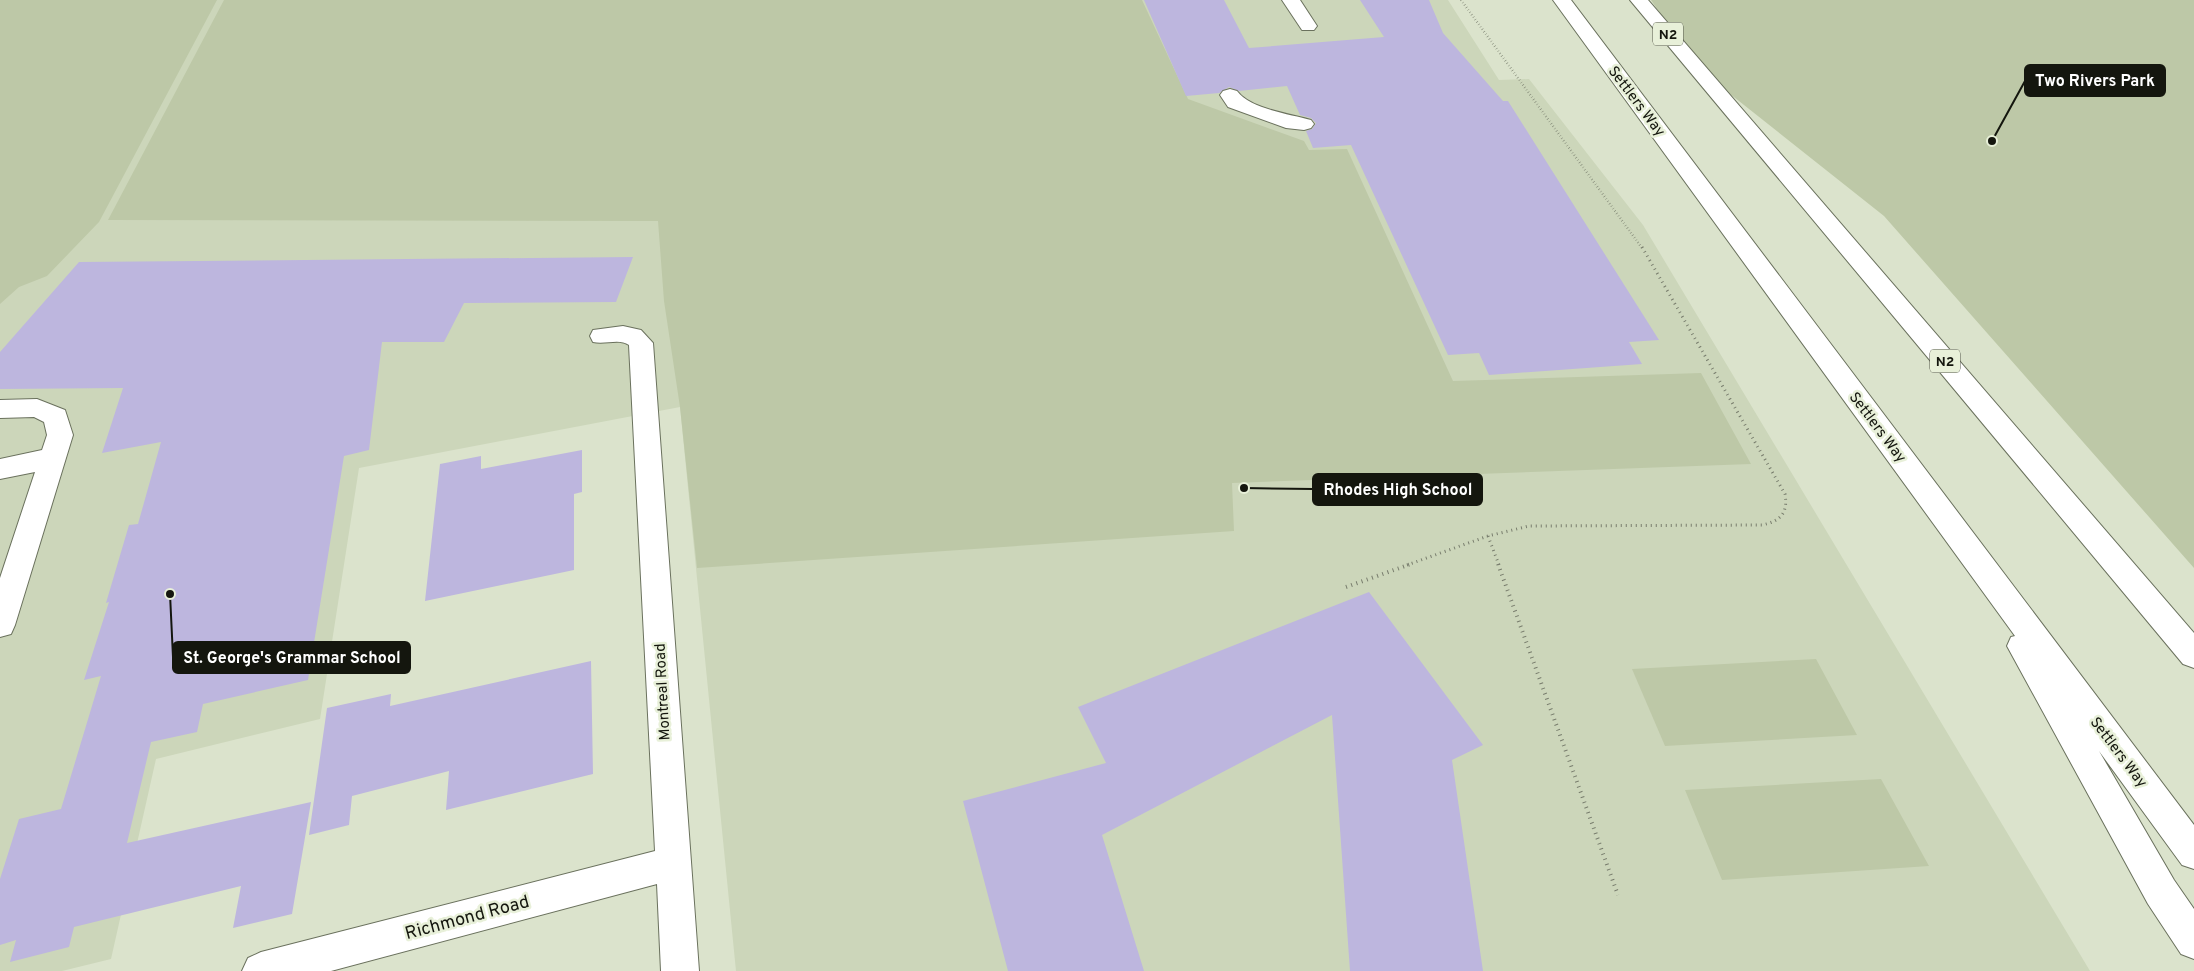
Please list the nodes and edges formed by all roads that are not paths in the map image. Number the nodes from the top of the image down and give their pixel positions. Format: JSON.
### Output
{"nodes":[{"id":1,"x":1291,"y":0,"type":"edge"},
{"id":2,"x":1553,"y":0,"type":"edge"},
{"id":3,"x":1562,"y":0,"type":"edge"},
{"id":4,"x":1639,"y":0,"type":"edge"},
{"id":5,"x":1651,"y":0,"type":"edge"},
{"id":6,"x":1308,"y":26,"type":"dead end"},
{"id":7,"x":1582,"y":27,"type":"junction"},
{"id":8,"x":1696,"y":67,"type":"junction"},
{"id":9,"x":1230,"y":95,"type":"dead end"},
{"id":10,"x":1304,"y":124,"type":"dead end"},
{"id":11,"x":602,"y":336,"type":"dead end"},
{"id":12,"x":0,"y":409,"type":"edge"},
{"id":13,"x":53,"y":458,"type":"junction"},
{"id":14,"x":0,"y":469,"type":"edge"},
{"id":15,"x":1964,"y":543,"type":"junction"},
{"id":16,"x":0,"y":625,"type":"edge"},
{"id":17,"x":2194,"y":655,"type":"edge"},
{"id":18,"x":2194,"y":853,"type":"edge"},
{"id":19,"x":673,"y":863,"type":"junction"},
{"id":20,"x":2194,"y":941,"type":"edge"},
{"id":21,"x":261,"y":971,"type":"edge"},
{"id":22,"x":680,"y":971,"type":"edge"}],
"edges":[{"from":1,"to":6,"type":"main road"},
{"from":2,"to":7,"type":"main road"},
{"from":3,"to":7,"type":"main road","name":"Settlers Way"},
{"from":4,"to":8,"type":"main road","number":"N2"},
{"from":5,"to":8,"type":"main road"},
{"from":7,"to":15,"type":"main road","name":"Settlers Way"},
{"from":8,"to":17,"type":"main road","number":"N2"},
{"from":9,"to":10,"type":"main road"},
{"from":11,"to":19,"type":"main road","name":"Montreal Road"},
{"from":12,"to":13,"type":"main road"},
{"from":13,"to":14,"type":"main road"},
{"from":13,"to":16,"type":"main road"},
{"from":15,"to":18,"type":"main road","name":"Settlers Way"},
{"from":15,"to":20,"type":"main road"},
{"from":19,"to":21,"type":"main road","name":"Richmond Road"},
{"from":19,"to":22,"type":"main road","name":"Montreal Road"}]}
